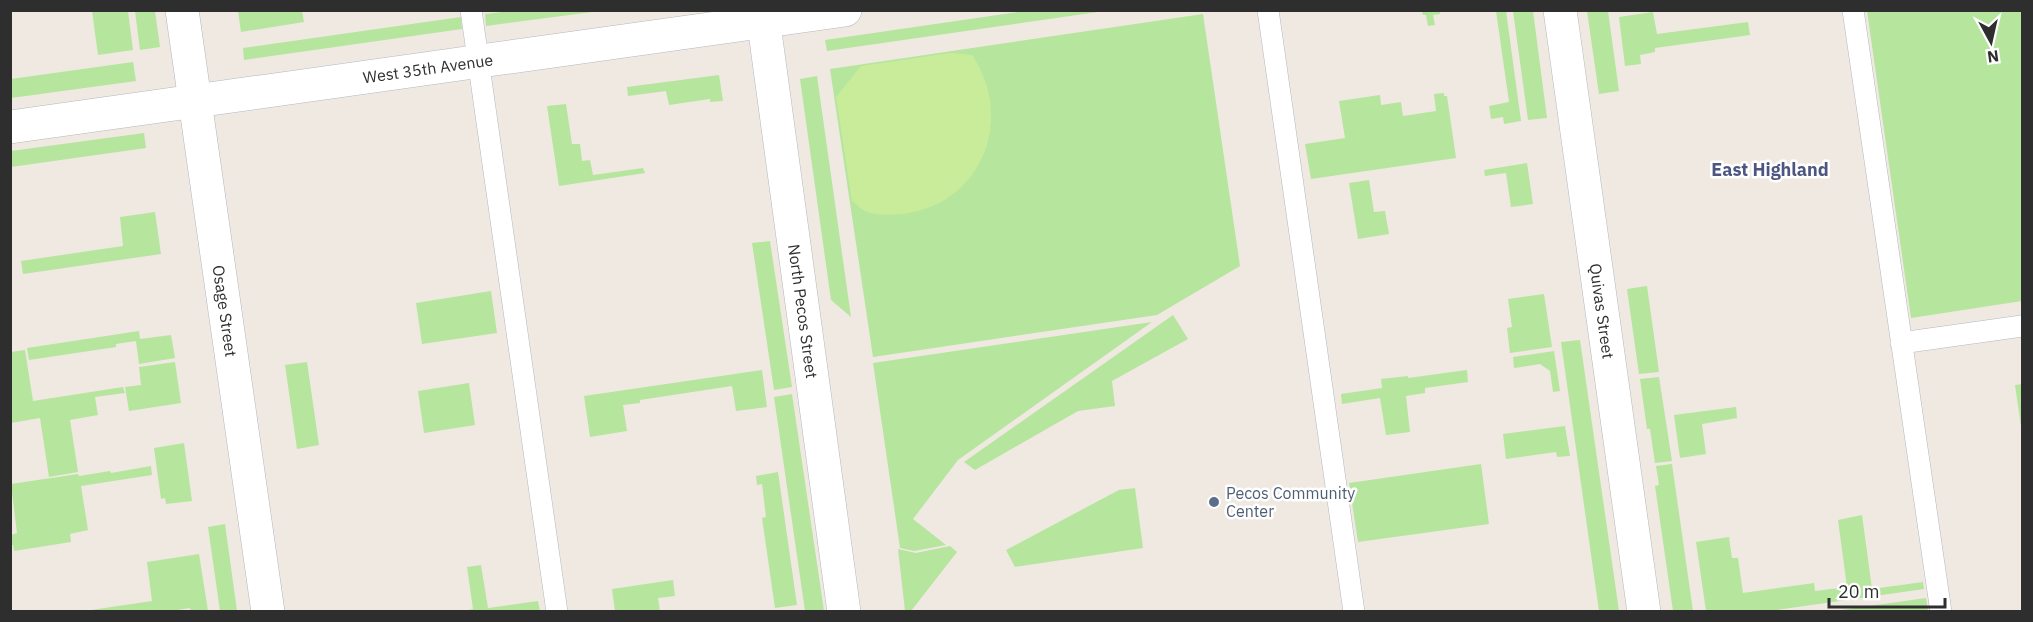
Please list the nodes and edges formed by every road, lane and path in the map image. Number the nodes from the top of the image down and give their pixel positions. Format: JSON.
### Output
{"nodes":[{"id":1,"x":182,"y":10,"type":"edge"},
{"id":2,"x":471,"y":10,"type":"edge"},
{"id":3,"x":845,"y":10,"type":"edge"},
{"id":4,"x":1268,"y":10,"type":"edge"},
{"id":5,"x":1560,"y":10,"type":"edge"},
{"id":6,"x":1853,"y":10,"type":"edge"},
{"id":7,"x":763,"y":16,"type":"edge"},
{"id":8,"x":479,"y":61,"type":"junction"},
{"id":9,"x":195,"y":101,"type":"junction"},
{"id":10,"x":10,"y":127,"type":"edge"},
{"id":11,"x":2022,"y":326,"type":"edge"},
{"id":12,"x":1901,"y":343,"type":"junction"},
{"id":13,"x":268,"y":612,"type":"edge"},
{"id":14,"x":557,"y":612,"type":"edge"},
{"id":15,"x":844,"y":612,"type":"edge"},
{"id":16,"x":1354,"y":612,"type":"edge"},
{"id":17,"x":1644,"y":612,"type":"edge"},
{"id":18,"x":1941,"y":612,"type":"edge"}],
"edges":[{"from":1,"to":9,"type":"street","name":"Osage Street"},
{"from":2,"to":8,"type":"lane"},
{"from":3,"to":7,"type":"street","name":"West 35th Avenue"},
{"from":4,"to":16,"type":"lane"},
{"from":5,"to":17,"type":"street","name":"Quivas Street"},
{"from":6,"to":12,"type":"lane"},
{"from":7,"to":8,"type":"street","name":"West 35th Avenue"},
{"from":7,"to":15,"type":"street","name":"North Pecos Street"},
{"from":8,"to":9,"type":"street","name":"West 35th Avenue"},
{"from":8,"to":14,"type":"lane"},
{"from":9,"to":10,"type":"street","name":"West 35th Avenue"},
{"from":9,"to":13,"type":"street","name":"Osage Street"},
{"from":11,"to":12,"type":"lane"},
{"from":12,"to":18,"type":"lane"}]}
